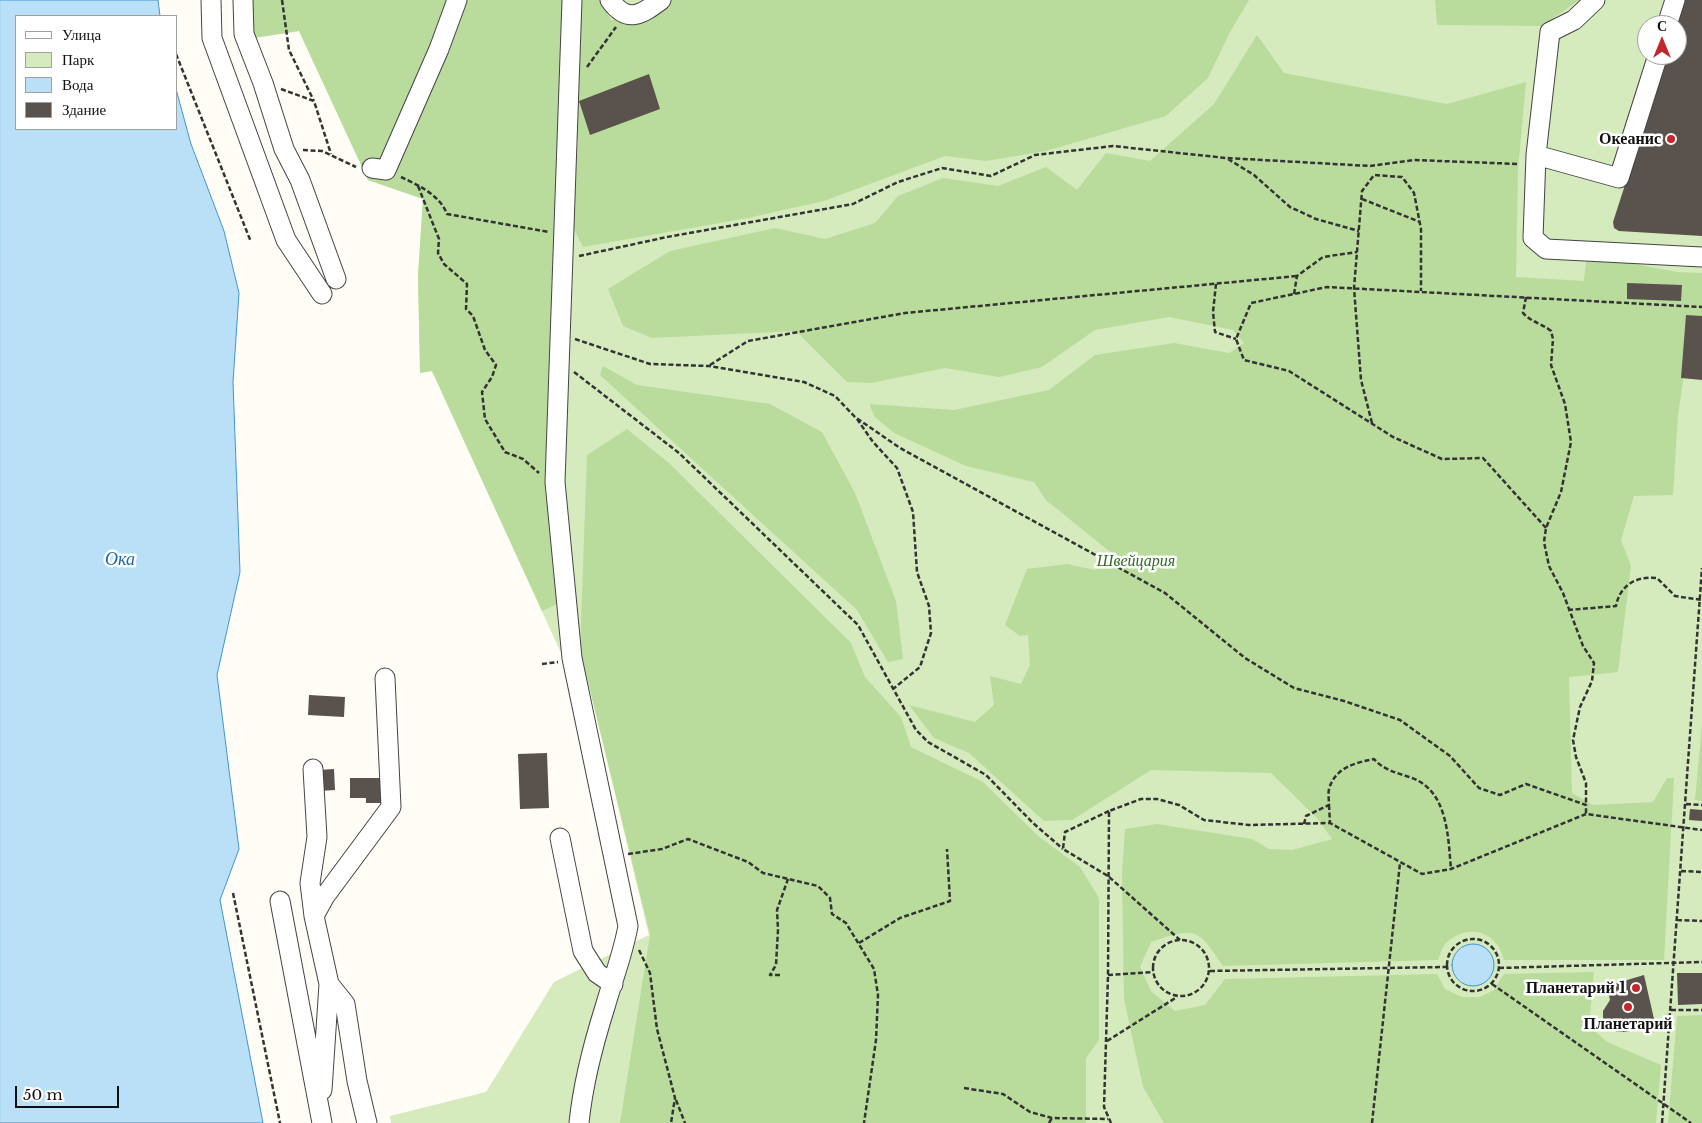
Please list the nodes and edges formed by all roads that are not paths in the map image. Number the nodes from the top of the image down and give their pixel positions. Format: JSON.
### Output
{"nodes":[{"id":1,"x":211,"y":0,"type":"edge"},
{"id":2,"x":243,"y":0,"type":"edge"},
{"id":3,"x":457,"y":0,"type":"edge"},
{"id":4,"x":572,"y":0,"type":"edge"},
{"id":5,"x":610,"y":0,"type":"edge"},
{"id":6,"x":661,"y":0,"type":"edge"},
{"id":7,"x":1595,"y":0,"type":"edge"},
{"id":8,"x":1675,"y":0,"type":"edge"},
{"id":9,"x":1671,"y":15,"type":"edge"},
{"id":10,"x":1655,"y":65,"type":"edge"},
{"id":11,"x":1529,"y":159,"type":"junction"},
{"id":12,"x":379,"y":169,"type":"road end"},
{"id":13,"x":1702,"y":257,"type":"edge"},
{"id":14,"x":336,"y":278,"type":"dead end"},
{"id":15,"x":322,"y":294,"type":"dead end"},
{"id":16,"x":385,"y":678,"type":"dead end"},
{"id":17,"x":313,"y":769,"type":"dead end"},
{"id":18,"x":560,"y":838,"type":"dead end"},
{"id":19,"x":280,"y":901,"type":"dead end"},
{"id":20,"x":314,"y":916,"type":"junction"},
{"id":21,"x":330,"y":984,"type":"junction"},
{"id":22,"x":613,"y":984,"type":"junction"},
{"id":23,"x":322,"y":1121,"type":"edge"},
{"id":24,"x":367,"y":1123,"type":"edge"},
{"id":25,"x":579,"y":1123,"type":"edge"}],
"edges":[{"from":1,"to":15,"type":"street"},
{"from":2,"to":14,"type":"street"},
{"from":3,"to":12,"type":"street"},
{"from":4,"to":22,"type":"street"},
{"from":5,"to":6,"type":"street"},
{"from":7,"to":11,"type":"street"},
{"from":8,"to":9,"type":"street"},
{"from":10,"to":11,"type":"street"},
{"from":11,"to":13,"type":"street"},
{"from":16,"to":20,"type":"street"},
{"from":17,"to":20,"type":"street"},
{"from":18,"to":22,"type":"street"},
{"from":19,"to":23,"type":"street"},
{"from":20,"to":21,"type":"street"},
{"from":21,"to":23,"type":"street"},
{"from":21,"to":24,"type":"street"},
{"from":22,"to":25,"type":"street"}]}
